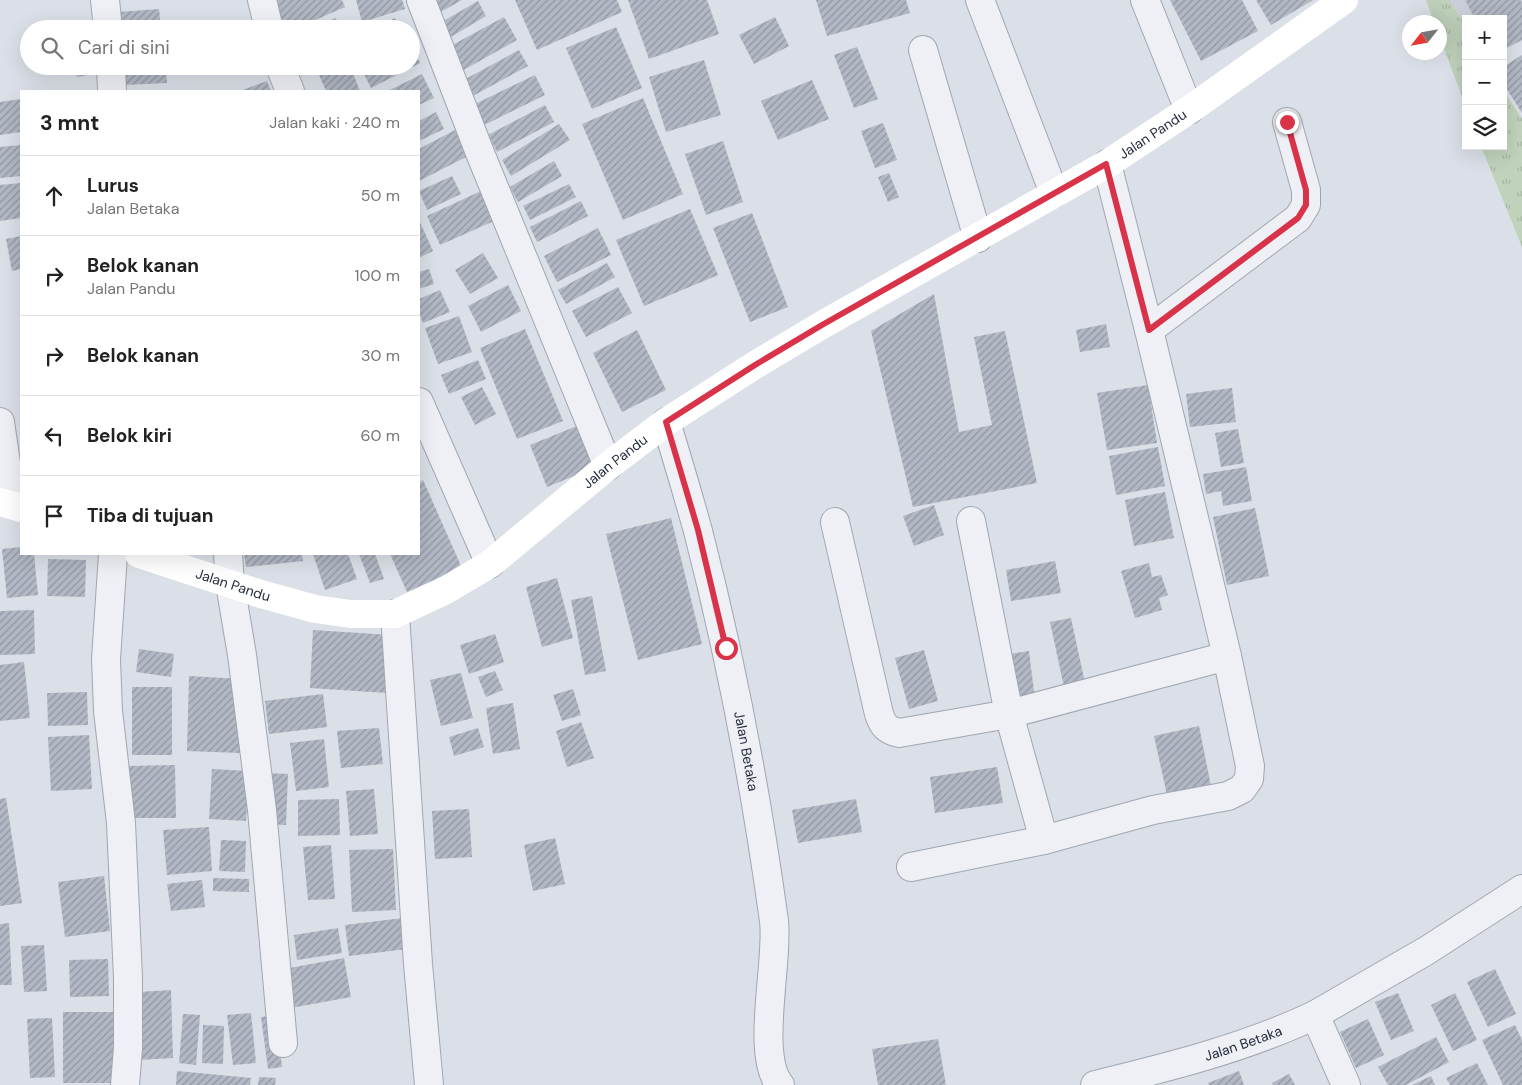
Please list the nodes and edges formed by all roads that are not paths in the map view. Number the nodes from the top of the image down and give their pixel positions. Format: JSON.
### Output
{"nodes":[{"id":1,"x":106,"y":0,"type":"edge"},
{"id":2,"x":262,"y":0,"type":"edge"},
{"id":3,"x":421,"y":0,"type":"edge"},
{"id":4,"x":980,"y":0,"type":"edge"},
{"id":5,"x":1145,"y":0,"type":"edge"},
{"id":6,"x":1344,"y":0,"type":"edge"},
{"id":7,"x":107,"y":20,"type":"edge"},
{"id":8,"x":267,"y":20,"type":"edge"},
{"id":9,"x":923,"y":50,"type":"dead end"},
{"id":10,"x":111,"y":75,"type":"edge"},
{"id":11,"x":284,"y":75,"type":"edge"},
{"id":12,"x":112,"y":90,"type":"edge"},
{"id":13,"x":290,"y":90,"type":"edge"},
{"id":14,"x":1189,"y":110,"type":"junction"},
{"id":15,"x":1287,"y":122,"type":"dead end"},
{"id":16,"x":1106,"y":164,"type":"junction"},
{"id":17,"x":1054,"y":194,"type":"junction"},
{"id":18,"x":978,"y":238,"type":"junction"},
{"id":19,"x":1149,"y":330,"type":"junction"},
{"id":20,"x":420,"y":404,"type":"edge"},
{"id":21,"x":0,"y":422,"type":"edge"},
{"id":22,"x":666,"y":422,"type":"junction"},
{"id":23,"x":608,"y":466,"type":"junction"},
{"id":24,"x":11,"y":505,"type":"edge"},
{"id":25,"x":971,"y":521,"type":"dead end"},
{"id":26,"x":835,"y":522,"type":"dead end"},
{"id":27,"x":113,"y":555,"type":"edge"},
{"id":28,"x":145,"y":555,"type":"edge"},
{"id":29,"x":228,"y":555,"type":"edge"},
{"id":30,"x":490,"y":564,"type":"junction"},
{"id":31,"x":230,"y":584,"type":"junction"},
{"id":32,"x":395,"y":614,"type":"junction"},
{"id":33,"x":1227,"y":656,"type":"junction"},
{"id":34,"x":1009,"y":714,"type":"junction"},
{"id":35,"x":1044,"y":840,"type":"junction"},
{"id":36,"x":911,"y":867,"type":"dead end"},
{"id":37,"x":1522,"y":888,"type":"edge"},
{"id":38,"x":1314,"y":1015,"type":"junction"},
{"id":39,"x":283,"y":1043,"type":"dead end"},
{"id":40,"x":1135,"y":1080,"type":"edge"},
{"id":41,"x":125,"y":1085,"type":"edge"},
{"id":42,"x":430,"y":1085,"type":"edge"},
{"id":43,"x":780,"y":1085,"type":"edge"},
{"id":44,"x":1095,"y":1085,"type":"edge"},
{"id":45,"x":1346,"y":1085,"type":"edge"}],
"edges":[{"from":1,"to":7,"type":"street"},
{"from":2,"to":8,"type":"street"},
{"from":3,"to":23,"type":"street"},
{"from":4,"to":17,"type":"street"},
{"from":5,"to":14,"type":"street"},
{"from":6,"to":14,"type":"main road","name":"Jalan Pandu"},
{"from":9,"to":18,"type":"street"},
{"from":10,"to":12,"type":"street"},
{"from":11,"to":13,"type":"street"},
{"from":14,"to":16,"type":"main road","name":"Jalan Pandu"},
{"from":15,"to":19,"type":"street"},
{"from":16,"to":17,"type":"main road","name":"Jalan Pandu"},
{"from":16,"to":19,"type":"street"},
{"from":17,"to":18,"type":"main road","name":"Jalan Pandu"},
{"from":18,"to":22,"type":"main road","name":"Jalan Pandu"},
{"from":19,"to":33,"type":"street"},
{"from":20,"to":30,"type":"street"},
{"from":21,"to":24,"type":"street"},
{"from":22,"to":23,"type":"main road","name":"Jalan Pandu"},
{"from":22,"to":43,"type":"street","name":"Jalan Betaka"},
{"from":23,"to":30,"type":"main road","name":"Jalan Pandu"},
{"from":25,"to":34,"type":"street"},
{"from":26,"to":34,"type":"street"},
{"from":27,"to":41,"type":"street"},
{"from":28,"to":31,"type":"main road","name":"Jalan Pandu"},
{"from":29,"to":31,"type":"street"},
{"from":30,"to":32,"type":"main road","name":"Jalan Pandu"},
{"from":31,"to":32,"type":"main road","name":"Jalan Pandu"},
{"from":31,"to":39,"type":"street"},
{"from":32,"to":42,"type":"street"},
{"from":33,"to":34,"type":"street"},
{"from":33,"to":35,"type":"street"},
{"from":34,"to":35,"type":"street"},
{"from":35,"to":36,"type":"street"},
{"from":37,"to":38,"type":"street","name":"Jalan Betaka"},
{"from":38,"to":40,"type":"street","name":"Jalan Betaka"},
{"from":38,"to":45,"type":"street"},
{"from":40,"to":44,"type":"street","name":"Jalan Betaka"}]}
